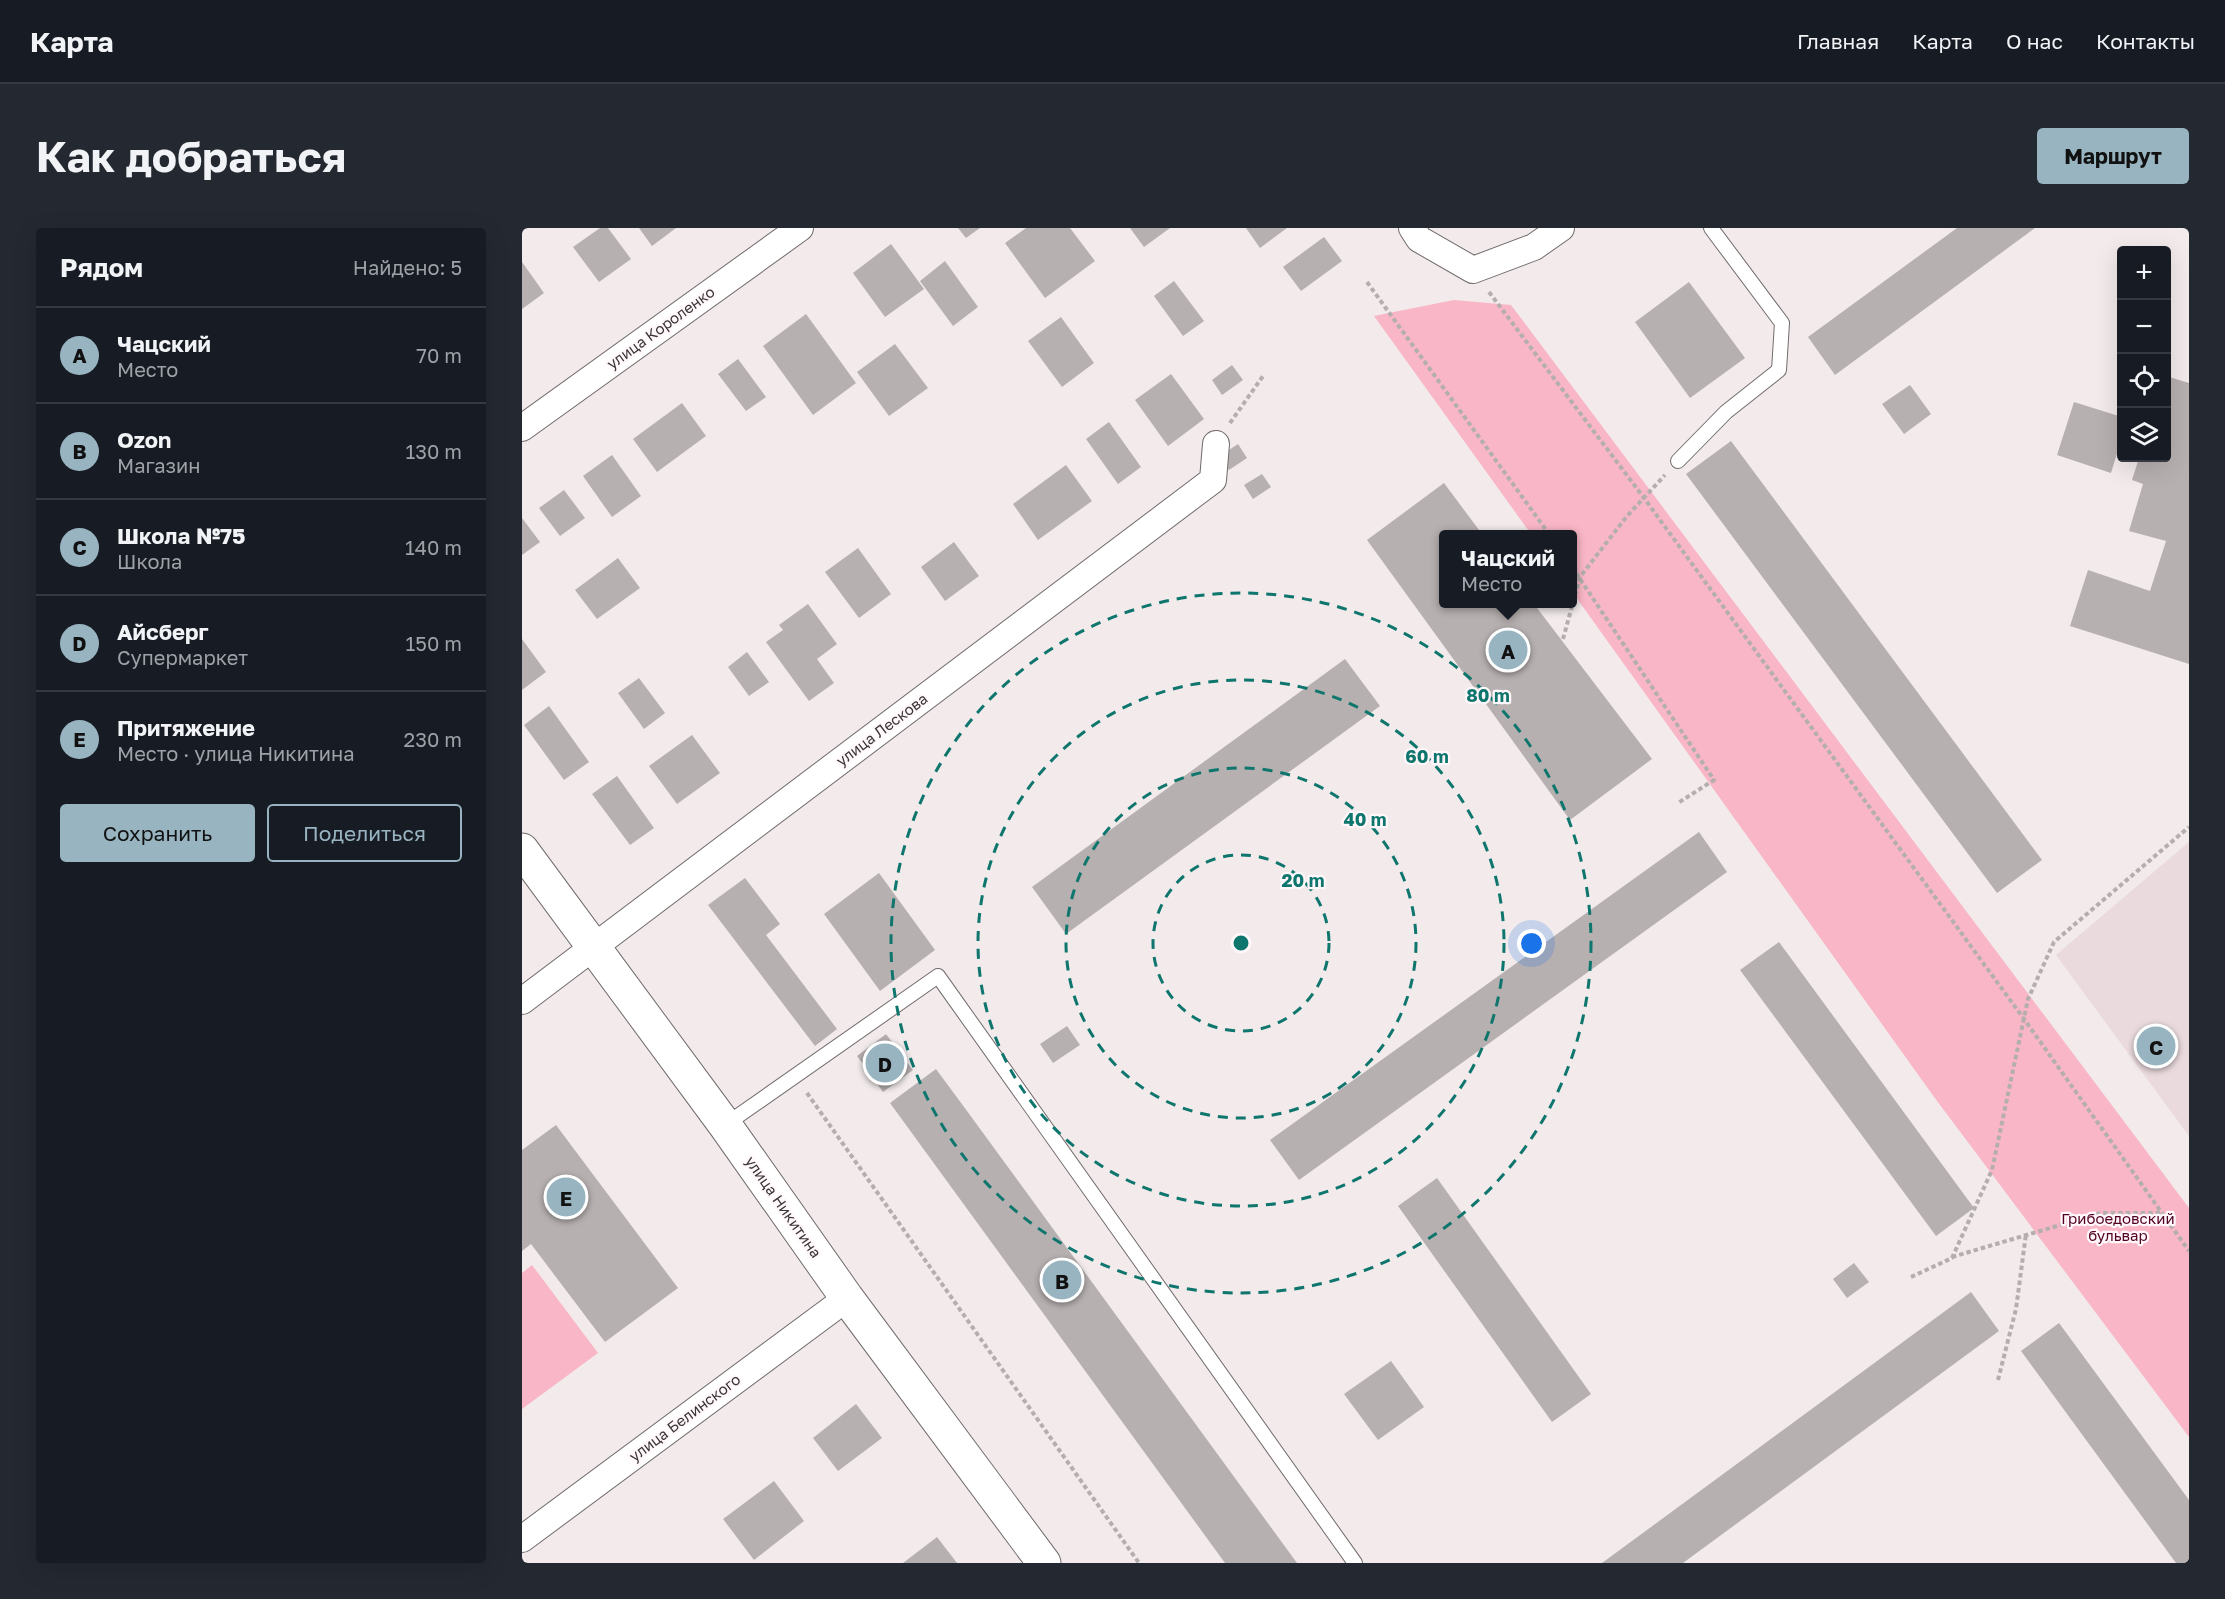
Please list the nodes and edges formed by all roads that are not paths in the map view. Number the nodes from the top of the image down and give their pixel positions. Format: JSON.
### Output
{"nodes":[{"id":1,"x":800,"y":228,"type":"edge"},
{"id":2,"x":1412,"y":228,"type":"edge"},
{"id":3,"x":1561,"y":228,"type":"edge"},
{"id":4,"x":1711,"y":228,"type":"edge"},
{"id":5,"x":522,"y":428,"type":"edge"},
{"id":6,"x":1216,"y":444,"type":"road end"},
{"id":7,"x":1678,"y":461,"type":"road end"},
{"id":8,"x":522,"y":850,"type":"edge"},
{"id":9,"x":593,"y":948,"type":"junction"},
{"id":10,"x":522,"y":1001,"type":"edge"},
{"id":11,"x":725,"y":1125,"type":"junction"},
{"id":12,"x":847,"y":1298,"type":"junction"},
{"id":13,"x":522,"y":1539,"type":"edge"},
{"id":14,"x":1044,"y":1563,"type":"edge"},
{"id":15,"x":1355,"y":1563,"type":"edge"}],
"edges":[{"from":1,"to":5,"type":"street","name":"улица Короленко"},
{"from":2,"to":3,"type":"street"},
{"from":4,"to":7,"type":"lane"},
{"from":6,"to":9,"type":"street","name":"улица Лескова"},
{"from":8,"to":9,"type":"main road","name":"улица Никитина"},
{"from":9,"to":10,"type":"street","name":"улица Лескова"},
{"from":9,"to":11,"type":"main road","name":"улица Никитина"},
{"from":11,"to":12,"type":"main road","name":"улица Никитина"},
{"from":11,"to":15,"type":"lane"},
{"from":12,"to":13,"type":"street","name":"улица Белинского"},
{"from":12,"to":14,"type":"main road","name":"улица Никитина"}]}
